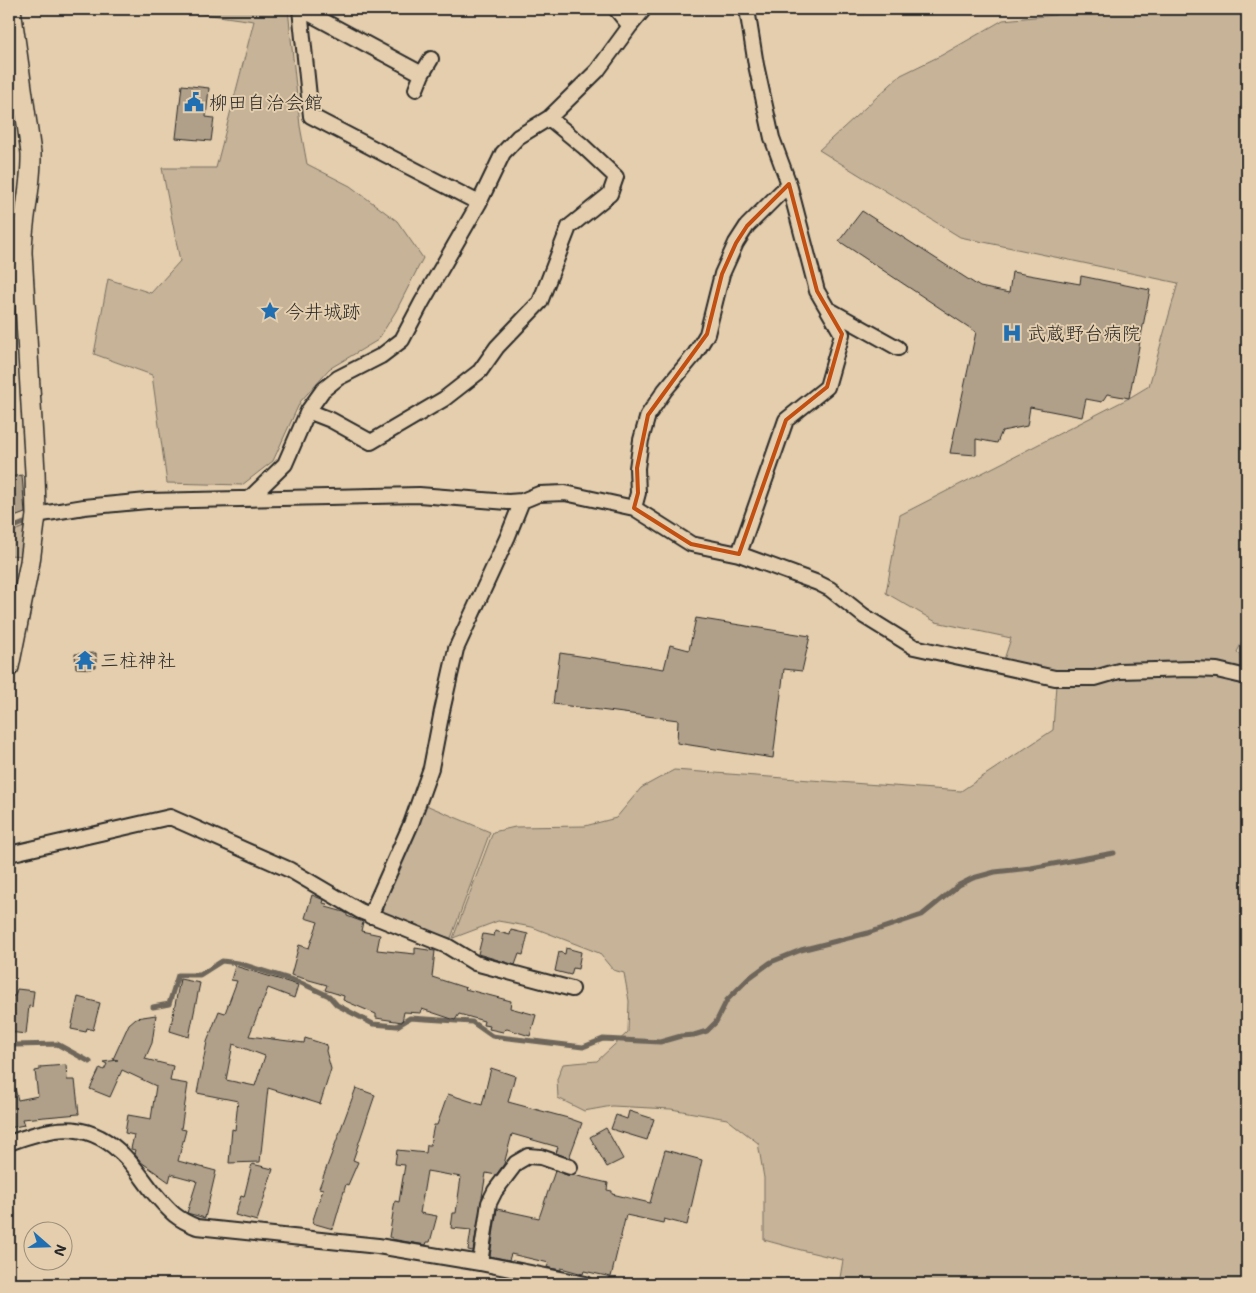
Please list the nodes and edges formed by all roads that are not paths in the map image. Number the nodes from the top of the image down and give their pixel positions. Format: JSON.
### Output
{"nodes":[{"id":1,"x":11,"y":9,"type":"edge"},
{"id":2,"x":300,"y":9,"type":"edge"},
{"id":3,"x":616,"y":9,"type":"edge"},
{"id":4,"x":644,"y":9,"type":"edge"},
{"id":5,"x":747,"y":9,"type":"edge"},
{"id":6,"x":630,"y":26,"type":"junction"},
{"id":7,"x":431,"y":59,"type":"dead end"},
{"id":8,"x":422,"y":74,"type":"junction"},
{"id":9,"x":416,"y":89,"type":"dead end"},
{"id":10,"x":549,"y":118,"type":"junction"},
{"id":11,"x":789,"y":184,"type":"junction"},
{"id":12,"x":479,"y":203,"type":"junction"},
{"id":13,"x":15,"y":231,"type":"edge"},
{"id":14,"x":828,"y":309,"type":"junction"},
{"id":15,"x":898,"y":348,"type":"dead end"},
{"id":16,"x":308,"y":411,"type":"junction"},
{"id":17,"x":249,"y":499,"type":"junction"},
{"id":18,"x":522,"y":501,"type":"junction"},
{"id":19,"x":634,"y":508,"type":"junction"},
{"id":20,"x":36,"y":515,"type":"junction"},
{"id":21,"x":739,"y":554,"type":"junction"},
{"id":22,"x":9,"y":667,"type":"edge"},
{"id":23,"x":1247,"y":678,"type":"edge"},
{"id":24,"x":9,"y":854,"type":"edge"},
{"id":25,"x":370,"y":916,"type":"junction"},
{"id":26,"x":572,"y":989,"type":"dead end"},
{"id":27,"x":9,"y":1143,"type":"edge"},
{"id":28,"x":570,"y":1167,"type":"dead end"},
{"id":29,"x":480,"y":1263,"type":"junction"},
{"id":30,"x":586,"y":1284,"type":"edge"}],
"edges":[{"from":1,"to":13,"type":"street"},
{"from":2,"to":8,"type":"street"},
{"from":2,"to":12,"type":"street"},
{"from":3,"to":6,"type":"street"},
{"from":4,"to":6,"type":"street"},
{"from":5,"to":11,"type":"street"},
{"from":6,"to":10,"type":"street"},
{"from":7,"to":8,"type":"street"},
{"from":8,"to":9,"type":"street"},
{"from":10,"to":12,"type":"street"},
{"from":10,"to":16,"type":"street"},
{"from":11,"to":14,"type":"street"},
{"from":11,"to":19,"type":"street"},
{"from":12,"to":16,"type":"street"},
{"from":13,"to":20,"type":"street"},
{"from":14,"to":15,"type":"street"},
{"from":14,"to":21,"type":"street"},
{"from":16,"to":17,"type":"street"},
{"from":17,"to":18,"type":"street"},
{"from":17,"to":20,"type":"street"},
{"from":18,"to":19,"type":"street"},
{"from":18,"to":25,"type":"street"},
{"from":19,"to":21,"type":"street"},
{"from":20,"to":22,"type":"street"},
{"from":21,"to":23,"type":"street"},
{"from":24,"to":25,"type":"street"},
{"from":25,"to":26,"type":"street"},
{"from":27,"to":29,"type":"street"},
{"from":28,"to":29,"type":"street"},
{"from":29,"to":30,"type":"street"}]}
